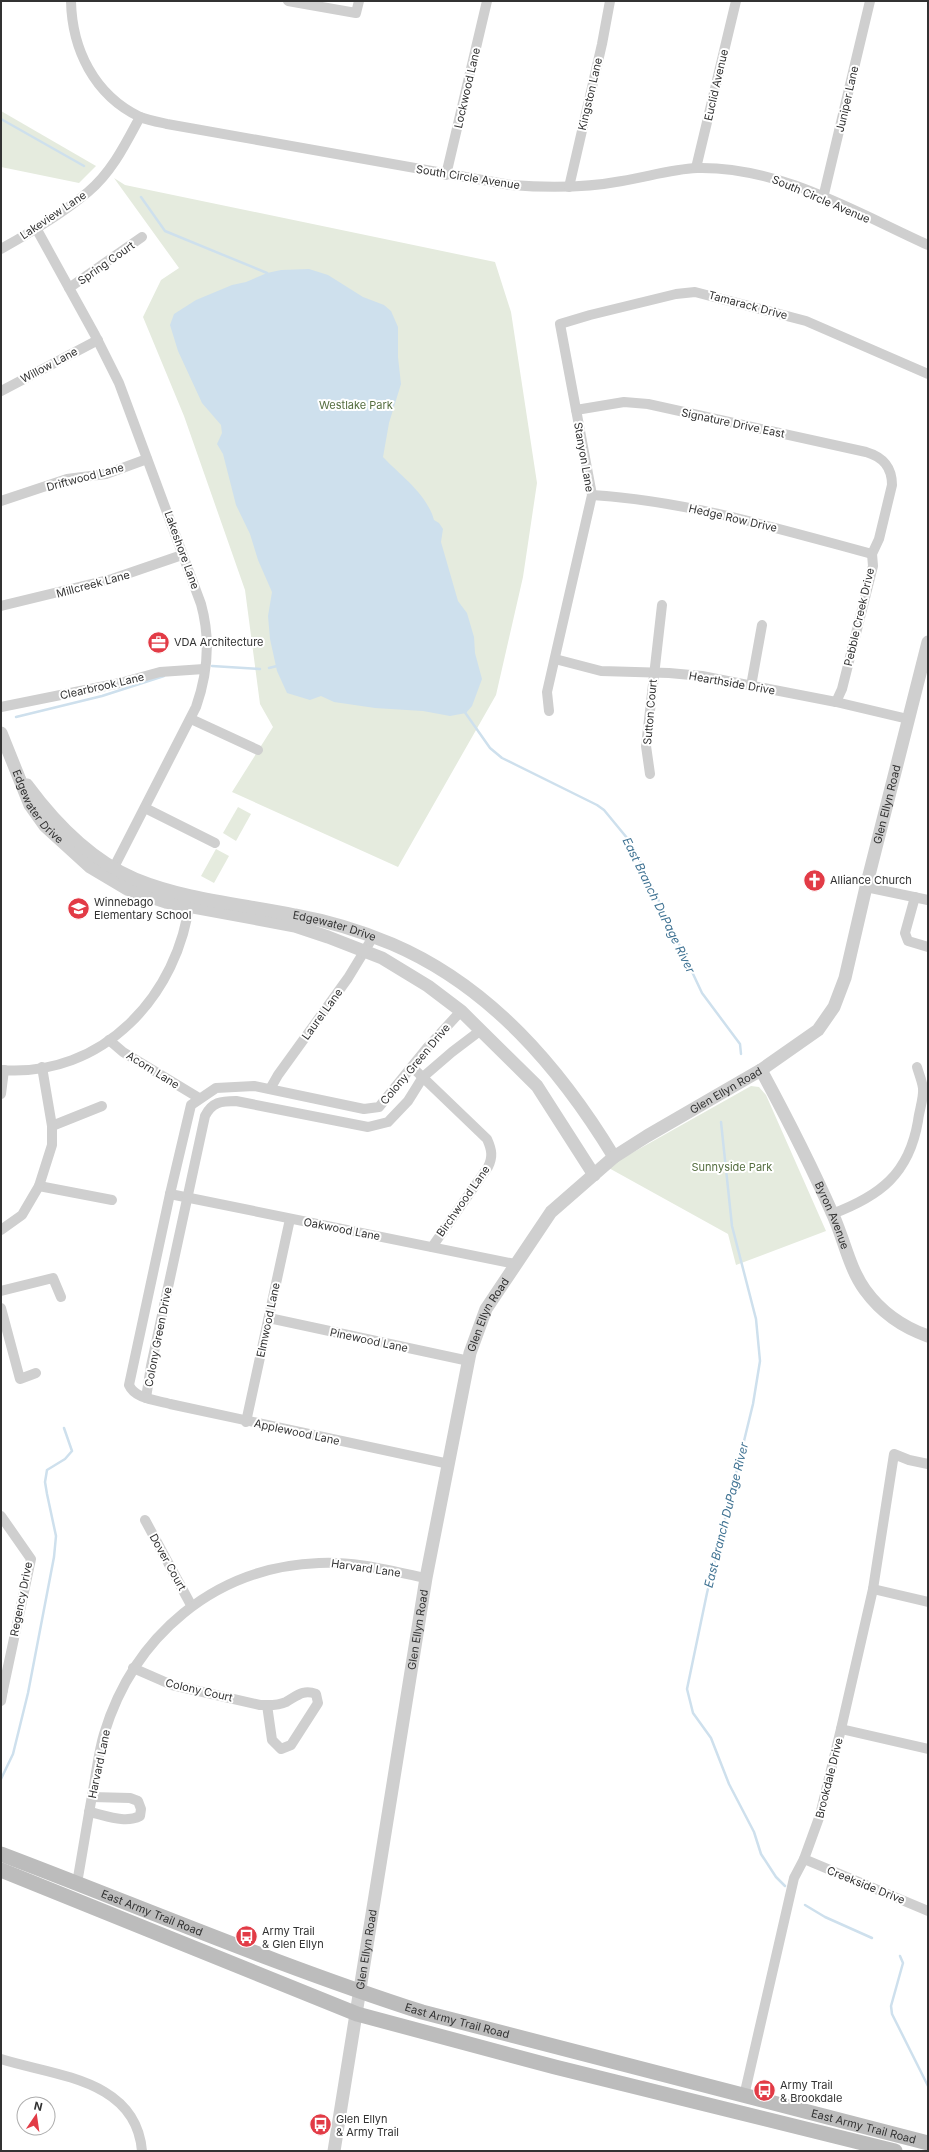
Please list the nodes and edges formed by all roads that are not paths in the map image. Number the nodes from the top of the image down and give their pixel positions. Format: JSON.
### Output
{"nodes":[{"id":1,"x":71,"y":1,"type":"edge"},
{"id":2,"x":288,"y":1,"type":"edge"},
{"id":3,"x":359,"y":1,"type":"edge"},
{"id":4,"x":487,"y":1,"type":"edge"},
{"id":5,"x":610,"y":1,"type":"edge"},
{"id":6,"x":736,"y":1,"type":"edge"},
{"id":7,"x":870,"y":1,"type":"edge"},
{"id":8,"x":140,"y":117,"type":"junction"},
{"id":9,"x":696,"y":168,"type":"junction"},
{"id":10,"x":446,"y":175,"type":"junction"},
{"id":11,"x":569,"y":187,"type":"junction"},
{"id":12,"x":823,"y":198,"type":"junction"},
{"id":13,"x":36,"y":228,"type":"junction"},
{"id":14,"x":142,"y":238,"type":"dead end"},
{"id":15,"x":928,"y":245,"type":"edge"},
{"id":16,"x":1,"y":249,"type":"edge"},
{"id":17,"x":69,"y":288,"type":"junction"},
{"id":18,"x":560,"y":324,"type":"joint"},
{"id":19,"x":98,"y":340,"type":"junction"},
{"id":20,"x":928,"y":374,"type":"edge"},
{"id":21,"x":1,"y":391,"type":"edge"},
{"id":22,"x":576,"y":410,"type":"junction"},
{"id":23,"x":147,"y":459,"type":"junction"},
{"id":24,"x":887,"y":463,"type":"joint"},
{"id":25,"x":592,"y":495,"type":"junction"},
{"id":26,"x":1,"y":501,"type":"edge"},
{"id":27,"x":872,"y":554,"type":"junction"},
{"id":28,"x":182,"y":555,"type":"junction"},
{"id":29,"x":662,"y":605,"type":"dead end"},
{"id":30,"x":1,"y":606,"type":"edge"},
{"id":31,"x":762,"y":626,"type":"dead end"},
{"id":32,"x":928,"y":642,"type":"edge"},
{"id":33,"x":555,"y":659,"type":"junction"},
{"id":34,"x":204,"y":668,"type":"junction"},
{"id":35,"x":654,"y":673,"type":"junction"},
{"id":36,"x":751,"y":686,"type":"junction"},
{"id":37,"x":836,"y":702,"type":"junction"},
{"id":38,"x":1,"y":707,"type":"edge"},
{"id":39,"x":549,"y":711,"type":"dead end"},
{"id":40,"x":191,"y":719,"type":"junction"},
{"id":41,"x":908,"y":719,"type":"junction"},
{"id":42,"x":1,"y":733,"type":"edge"},
{"id":43,"x":258,"y":750,"type":"dead end"},
{"id":44,"x":650,"y":774,"type":"dead end"},
{"id":45,"x":145,"y":808,"type":"junction"},
{"id":46,"x":215,"y":843,"type":"dead end"},
{"id":47,"x":111,"y":873,"type":"junction"},
{"id":48,"x":866,"y":888,"type":"junction"},
{"id":49,"x":915,"y":898,"type":"junction"},
{"id":50,"x":928,"y":900,"type":"edge"},
{"id":51,"x":190,"y":902,"type":"junction"},
{"id":52,"x":373,"y":937,"type":"junction"},
{"id":53,"x":928,"y":946,"type":"edge"},
{"id":54,"x":365,"y":950,"type":"junction"},
{"id":55,"x":461,"y":1011,"type":"junction"},
{"id":56,"x":481,"y":1030,"type":"junction"},
{"id":57,"x":109,"y":1040,"type":"junction"},
{"id":58,"x":42,"y":1067,"type":"junction"},
{"id":59,"x":412,"y":1067,"type":"junction"},
{"id":60,"x":917,"y":1067,"type":"dead end"},
{"id":61,"x":3,"y":1070,"type":"edge"},
{"id":62,"x":762,"y":1070,"type":"junction"},
{"id":63,"x":423,"y":1077,"type":"junction"},
{"id":64,"x":270,"y":1089,"type":"junction"},
{"id":65,"x":1,"y":1094,"type":"edge"},
{"id":66,"x":199,"y":1098,"type":"junction"},
{"id":67,"x":102,"y":1106,"type":"dead end"},
{"id":68,"x":52,"y":1126,"type":"junction"},
{"id":69,"x":614,"y":1157,"type":"junction"},
{"id":70,"x":594,"y":1175,"type":"junction"},
{"id":71,"x":39,"y":1186,"type":"junction"},
{"id":72,"x":170,"y":1194,"type":"junction"},
{"id":73,"x":187,"y":1198,"type":"junction"},
{"id":74,"x":112,"y":1200,"type":"dead end"},
{"id":75,"x":832,"y":1214,"type":"junction"},
{"id":76,"x":290,"y":1219,"type":"junction"},
{"id":77,"x":1,"y":1230,"type":"edge"},
{"id":78,"x":432,"y":1247,"type":"junction"},
{"id":79,"x":515,"y":1264,"type":"junction"},
{"id":80,"x":1,"y":1291,"type":"edge"},
{"id":81,"x":61,"y":1297,"type":"dead end"},
{"id":82,"x":1,"y":1308,"type":"edge"},
{"id":83,"x":269,"y":1318,"type":"junction"},
{"id":84,"x":4,"y":1334,"type":"edge"},
{"id":85,"x":928,"y":1336,"type":"edge"},
{"id":86,"x":468,"y":1361,"type":"junction"},
{"id":87,"x":36,"y":1373,"type":"dead end"},
{"id":88,"x":146,"y":1398,"type":"junction"},
{"id":89,"x":246,"y":1422,"type":"junction"},
{"id":90,"x":449,"y":1464,"type":"junction"},
{"id":91,"x":928,"y":1464,"type":"edge"},
{"id":92,"x":1,"y":1516,"type":"edge"},
{"id":93,"x":145,"y":1520,"type":"dead end"},
{"id":94,"x":426,"y":1578,"type":"junction"},
{"id":95,"x":873,"y":1589,"type":"junction"},
{"id":96,"x":928,"y":1602,"type":"edge"},
{"id":97,"x":192,"y":1605,"type":"junction"},
{"id":98,"x":133,"y":1668,"type":"junction"},
{"id":99,"x":2,"y":1691,"type":"edge"},
{"id":100,"x":1,"y":1701,"type":"edge"},
{"id":101,"x":267,"y":1705,"type":"junction"},
{"id":102,"x":841,"y":1729,"type":"junction"},
{"id":103,"x":928,"y":1749,"type":"edge"},
{"id":104,"x":92,"y":1797,"type":"junction"},
{"id":105,"x":89,"y":1812,"type":"junction"},
{"id":106,"x":1,"y":1854,"type":"edge"},
{"id":107,"x":804,"y":1859,"type":"junction"},
{"id":108,"x":1,"y":1870,"type":"edge"},
{"id":109,"x":78,"y":1883,"type":"junction"},
{"id":110,"x":928,"y":1911,"type":"edge"},
{"id":111,"x":360,"y":1992,"type":"junction"},
{"id":112,"x":357,"y":2014,"type":"junction"},
{"id":113,"x":1,"y":2059,"type":"edge"},
{"id":114,"x":750,"y":2098,"type":"junction"},
{"id":115,"x":738,"y":2112,"type":"junction"},
{"id":116,"x":928,"y":2143,"type":"edge"},
{"id":117,"x":142,"y":2151,"type":"edge"},
{"id":118,"x":334,"y":2151,"type":"edge"},
{"id":119,"x":895,"y":2151,"type":"edge"}],
"edges":[{"from":1,"to":8,"type":"street","name":"South Circle Avenue"},
{"from":2,"to":3,"type":"street"},
{"from":4,"to":10,"type":"street","name":"Lockwood Lane"},
{"from":5,"to":11,"type":"street","name":"Kingston Lane"},
{"from":6,"to":9,"type":"street","name":"Euclid Avenue"},
{"from":7,"to":12,"type":"street","name":"Juniper Lane"},
{"from":8,"to":10,"type":"street","name":"South Circle Avenue"},
{"from":8,"to":13,"type":"street","name":"Lakeview Lane"},
{"from":9,"to":11,"type":"street","name":"South Circle Avenue"},
{"from":9,"to":12,"type":"street","name":"South Circle Avenue"},
{"from":10,"to":11,"type":"street","name":"South Circle Avenue"},
{"from":12,"to":15,"type":"street","name":"South Circle Avenue"},
{"from":13,"to":16,"type":"street","name":"Lakeview Lane"},
{"from":13,"to":17,"type":"street","name":"Lakeshore Lane"},
{"from":14,"to":17,"type":"street","name":"Spring Court"},
{"from":17,"to":19,"type":"street","name":"Lakeshore Lane"},
{"from":18,"to":20,"type":"street","name":"Tamarack Drive"},
{"from":18,"to":22,"type":"street","name":"Stanyon Lane"},
{"from":19,"to":21,"type":"street","name":"Willow Lane"},
{"from":19,"to":23,"type":"street","name":"Lakeshore Lane"},
{"from":22,"to":24,"type":"street","name":"Signature Drive East"},
{"from":22,"to":25,"type":"street","name":"Stanyon Lane"},
{"from":23,"to":26,"type":"street","name":"Driftwood Lane"},
{"from":23,"to":28,"type":"street","name":"Lakeshore Lane"},
{"from":24,"to":27,"type":"street","name":"Pebble Creek Drive"},
{"from":25,"to":27,"type":"street","name":"Hedge Row Drive"},
{"from":25,"to":33,"type":"street","name":"Stanyon Lane"},
{"from":27,"to":37,"type":"street","name":"Pebble Creek Drive"},
{"from":28,"to":30,"type":"street","name":"Millcreek Lane"},
{"from":28,"to":34,"type":"street","name":"Lakeshore Lane"},
{"from":29,"to":35,"type":"street","name":"Sutton Court"},
{"from":31,"to":36,"type":"street"},
{"from":32,"to":41,"type":"street","name":"Glen Ellyn Road"},
{"from":33,"to":35,"type":"street","name":"Hearthside Drive"},
{"from":33,"to":39,"type":"street","name":"Stanyon Lane"},
{"from":34,"to":38,"type":"street","name":"Clearbrook Lane"},
{"from":34,"to":40,"type":"street","name":"Lakeshore Lane"},
{"from":35,"to":36,"type":"street","name":"Hearthside Drive"},
{"from":35,"to":44,"type":"street","name":"Sutton Court"},
{"from":36,"to":37,"type":"street","name":"Hearthside Drive"},
{"from":37,"to":41,"type":"street","name":"Hearthside Drive"},
{"from":40,"to":43,"type":"street"},
{"from":40,"to":45,"type":"street","name":"Lakeshore Lane"},
{"from":41,"to":48,"type":"street","name":"Glen Ellyn Road"},
{"from":42,"to":47,"type":"street","name":"Edgewater Drive"},
{"from":45,"to":46,"type":"street"},
{"from":45,"to":47,"type":"street","name":"Lakeshore Lane"},
{"from":47,"to":51,"type":"street","name":"Edgewater Drive"},
{"from":48,"to":49,"type":"street"},
{"from":48,"to":62,"type":"street","name":"Glen Ellyn Road"},
{"from":49,"to":50,"type":"street"},
{"from":49,"to":53,"type":"street"},
{"from":51,"to":52,"type":"street","name":"Edgewater Drive"},
{"from":51,"to":54,"type":"street","name":"Edgewater Drive"},
{"from":51,"to":57,"type":"street"},
{"from":52,"to":54,"type":"street","name":"Laurel Lane"},
{"from":52,"to":69,"type":"street","name":"Edgewater Drive"},
{"from":54,"to":55,"type":"street","name":"Edgewater Drive"},
{"from":54,"to":64,"type":"street","name":"Laurel Lane"},
{"from":55,"to":56,"type":"street","name":"Edgewater Drive"},
{"from":55,"to":59,"type":"street","name":"Colony Green Drive"},
{"from":56,"to":63,"type":"street","name":"Colony Green Drive"},
{"from":56,"to":70,"type":"street","name":"Edgewater Drive"},
{"from":57,"to":58,"type":"street"},
{"from":57,"to":66,"type":"street","name":"Acorn Lane"},
{"from":58,"to":61,"type":"street"},
{"from":58,"to":68,"type":"street"},
{"from":59,"to":63,"type":"street","name":"Birchwood Lane"},
{"from":59,"to":64,"type":"street","name":"Colony Green Drive"},
{"from":60,"to":75,"type":"street"},
{"from":61,"to":65,"type":"street"},
{"from":62,"to":69,"type":"street","name":"Glen Ellyn Road"},
{"from":62,"to":75,"type":"street","name":"Byron Avenue"},
{"from":63,"to":73,"type":"street","name":"Colony Green Drive"},
{"from":63,"to":78,"type":"street","name":"Birchwood Lane"},
{"from":64,"to":66,"type":"street","name":"Colony Green Drive"},
{"from":66,"to":72,"type":"street","name":"Colony Green Drive"},
{"from":67,"to":68,"type":"street"},
{"from":68,"to":71,"type":"street"},
{"from":69,"to":70,"type":"street","name":"Glen Ellyn Road"},
{"from":70,"to":79,"type":"street","name":"Glen Ellyn Road"},
{"from":71,"to":74,"type":"street"},
{"from":71,"to":77,"type":"street"},
{"from":72,"to":73,"type":"street","name":"Oakwood Lane"},
{"from":72,"to":88,"type":"street","name":"Colony Green Drive"},
{"from":73,"to":76,"type":"street","name":"Oakwood Lane"},
{"from":73,"to":88,"type":"street","name":"Colony Green Drive"},
{"from":75,"to":85,"type":"street","name":"Byron Avenue"},
{"from":76,"to":78,"type":"street","name":"Oakwood Lane"},
{"from":76,"to":83,"type":"street","name":"Elmwood Lane"},
{"from":78,"to":79,"type":"street","name":"Oakwood Lane"},
{"from":79,"to":86,"type":"street","name":"Glen Ellyn Road"},
{"from":80,"to":81,"type":"street"},
{"from":82,"to":84,"type":"street"},
{"from":83,"to":86,"type":"street","name":"Pinewood Lane"},
{"from":83,"to":89,"type":"street","name":"Elmwood Lane"},
{"from":84,"to":87,"type":"street"},
{"from":86,"to":90,"type":"street","name":"Glen Ellyn Road"},
{"from":88,"to":89,"type":"street","name":"Applewood Lane"},
{"from":89,"to":90,"type":"street","name":"Applewood Lane"},
{"from":90,"to":94,"type":"street","name":"Glen Ellyn Road"},
{"from":91,"to":95,"type":"street","name":"Brookdale Drive"},
{"from":92,"to":99,"type":"street","name":"Regency Drive"},
{"from":93,"to":97,"type":"street","name":"Dover Court"},
{"from":94,"to":97,"type":"street","name":"Harvard Lane"},
{"from":94,"to":111,"type":"street","name":"Glen Ellyn Road"},
{"from":95,"to":96,"type":"street"},
{"from":95,"to":102,"type":"street","name":"Brookdale Drive"},
{"from":97,"to":98,"type":"street","name":"Harvard Lane"},
{"from":98,"to":101,"type":"street","name":"Colony Court"},
{"from":98,"to":104,"type":"street","name":"Harvard Lane"},
{"from":99,"to":100,"type":"street","name":"Regency Drive"},
{"from":101,"to":101,"type":"street","name":"Colony Court"},
{"from":102,"to":103,"type":"street"},
{"from":102,"to":107,"type":"street","name":"Brookdale Drive"},
{"from":104,"to":105,"type":"street","name":"Harvard Lane"},
{"from":104,"to":105,"type":"street"},
{"from":105,"to":109,"type":"street","name":"Harvard Lane"},
{"from":106,"to":109,"type":"main road","name":"East Army Trail Road"},
{"from":107,"to":110,"type":"street","name":"Creekside Drive"},
{"from":107,"to":114,"type":"street","name":"Brookdale Drive"},
{"from":108,"to":112,"type":"main road","name":"East Army Trail Road"},
{"from":109,"to":111,"type":"main road","name":"East Army Trail Road"},
{"from":111,"to":112,"type":"street","name":"Glen Ellyn Road"},
{"from":111,"to":114,"type":"main road","name":"East Army Trail Road"},
{"from":112,"to":115,"type":"main road","name":"East Army Trail Road"},
{"from":112,"to":118,"type":"street","name":"Glen Ellyn Road"},
{"from":113,"to":117,"type":"street"},
{"from":114,"to":115,"type":"main road"},
{"from":114,"to":116,"type":"main road","name":"East Army Trail Road"},
{"from":115,"to":119,"type":"main road","name":"East Army Trail Road"}]}
